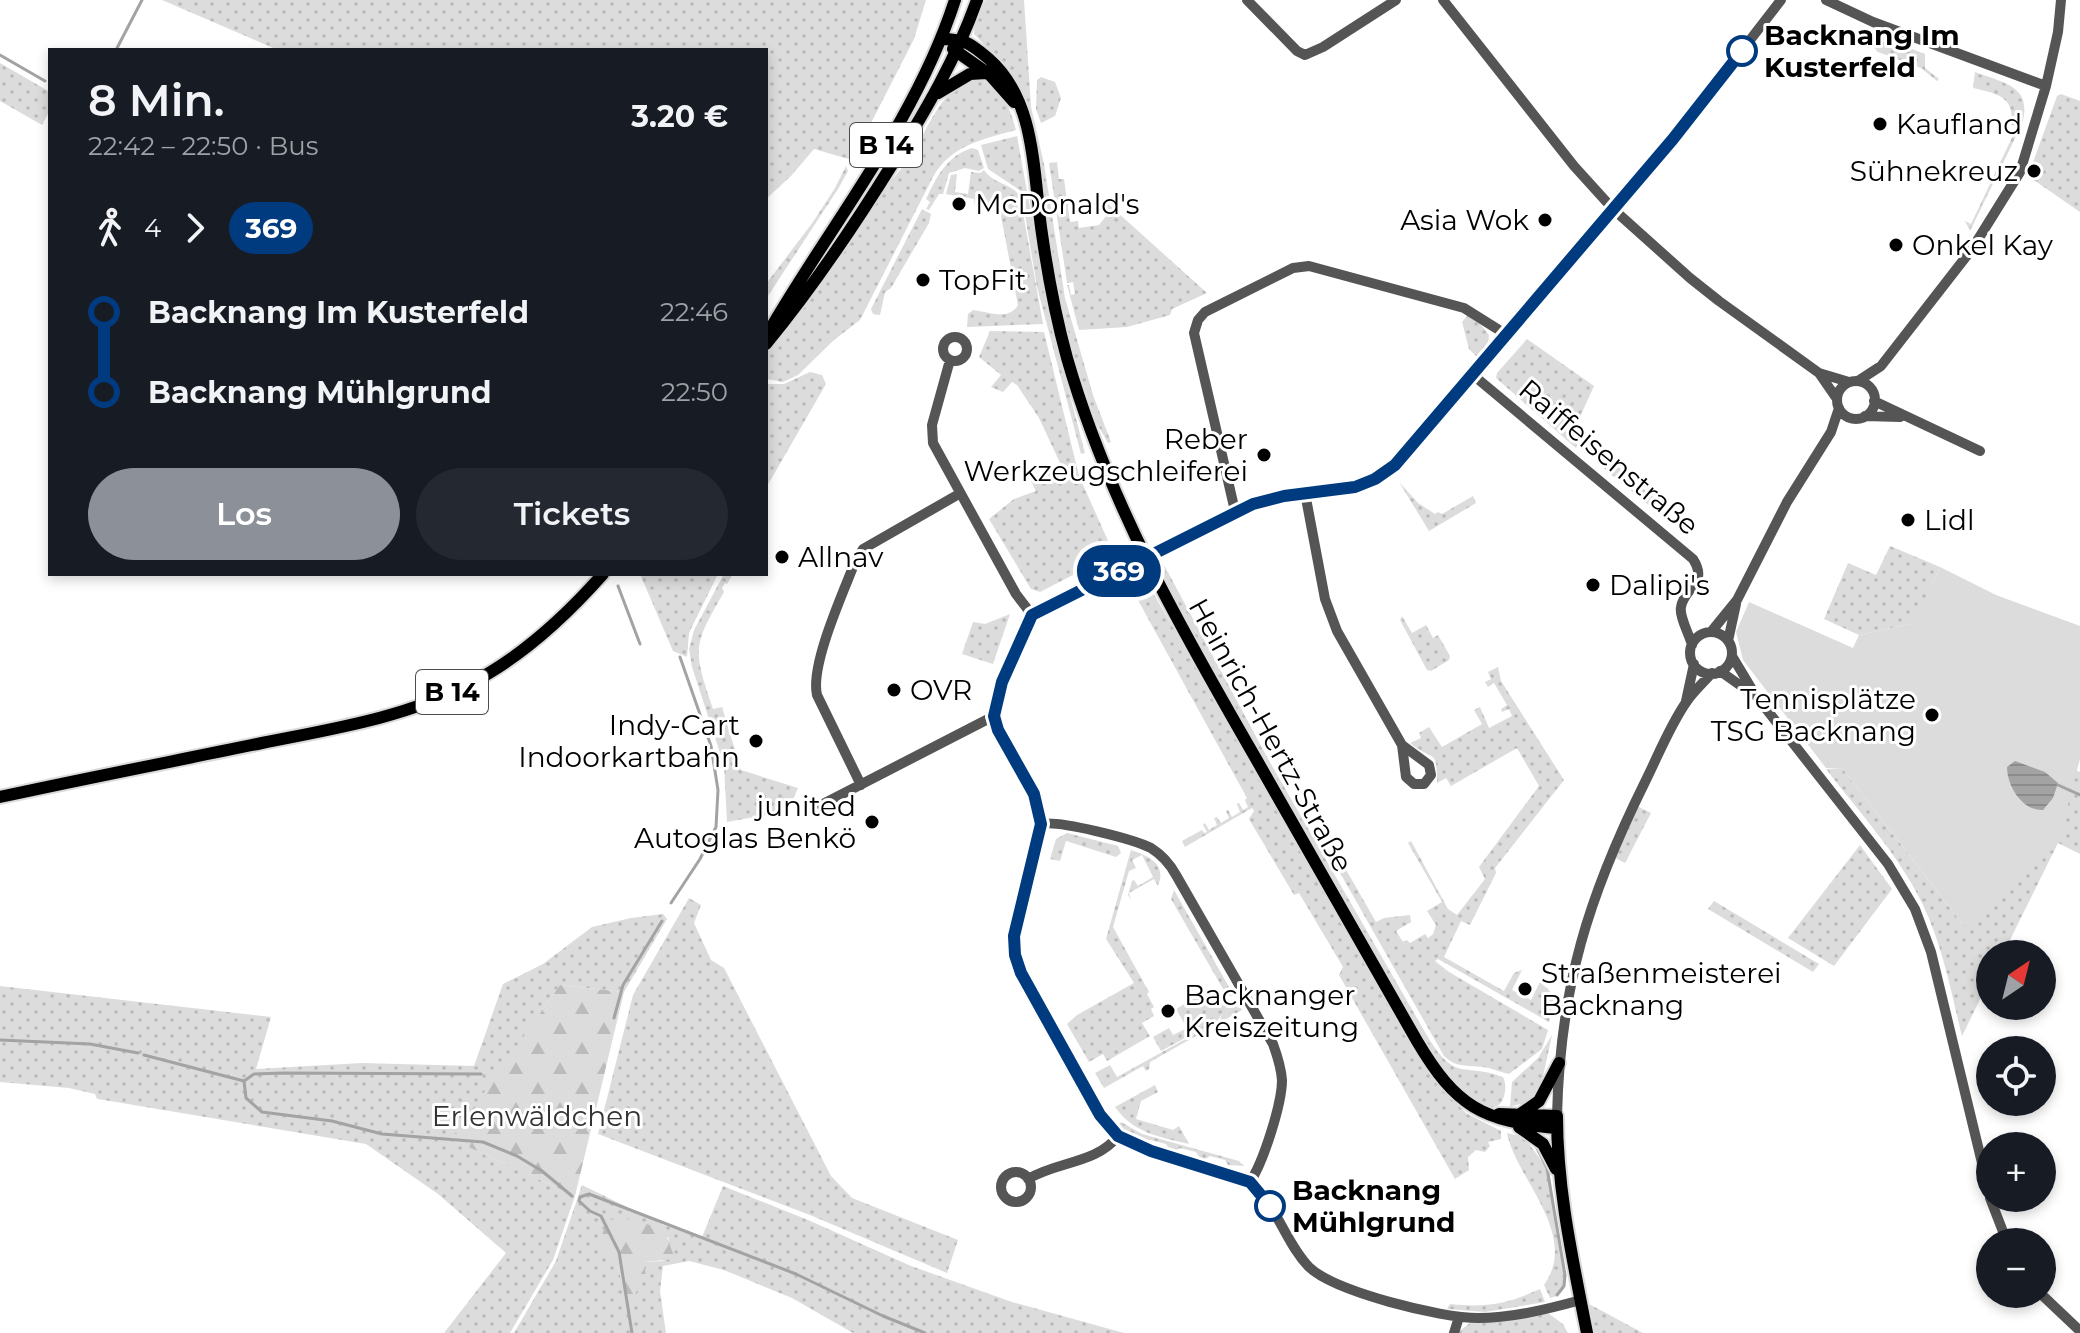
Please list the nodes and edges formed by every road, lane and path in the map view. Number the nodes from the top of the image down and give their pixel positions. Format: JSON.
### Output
{"nodes":[{"id":1,"x":955,"y":0,"type":"edge"},
{"id":2,"x":977,"y":0,"type":"edge"},
{"id":3,"x":1247,"y":0,"type":"edge"},
{"id":4,"x":1396,"y":0,"type":"edge"},
{"id":5,"x":1443,"y":0,"type":"edge"},
{"id":6,"x":1781,"y":0,"type":"edge"},
{"id":7,"x":1826,"y":0,"type":"edge"},
{"id":8,"x":2061,"y":0,"type":"edge"},
{"id":9,"x":941,"y":39,"type":"junction"},
{"id":10,"x":963,"y":39,"type":"junction"},
{"id":11,"x":957,"y":52,"type":"junction"},
{"id":12,"x":990,"y":75,"type":"junction"},
{"id":13,"x":2046,"y":86,"type":"junction"},
{"id":14,"x":935,"y":95,"type":"junction"},
{"id":15,"x":1023,"y":115,"type":"junction"},
{"id":16,"x":1613,"y":209,"type":"junction"},
{"id":17,"x":768,"y":332,"type":"edge"},
{"id":18,"x":1507,"y":335,"type":"junction"},
{"id":19,"x":768,"y":342,"type":"edge"},
{"id":20,"x":950,"y":360,"type":"dead end"},
{"id":21,"x":1881,"y":366,"type":"junction"},
{"id":22,"x":1819,"y":373,"type":"junction"},
{"id":23,"x":1473,"y":375,"type":"junction"},
{"id":24,"x":1854,"y":382,"type":"junction"},
{"id":25,"x":1874,"y":397,"type":"junction"},
{"id":26,"x":1838,"y":404,"type":"junction"},
{"id":27,"x":1865,"y":416,"type":"junction"},
{"id":28,"x":1906,"y":417,"type":"junction"},
{"id":29,"x":1853,"y":419,"type":"junction"},
{"id":30,"x":1831,"y":432,"type":"junction"},
{"id":31,"x":1980,"y":451,"type":"dead end"},
{"id":32,"x":1305,"y":493,"type":"junction"},
{"id":33,"x":959,"y":494,"type":"junction"},
{"id":34,"x":1235,"y":511,"type":"junction"},
{"id":35,"x":1144,"y":558,"type":"junction"},
{"id":36,"x":601,"y":576,"type":"edge"},
{"id":37,"x":1737,"y":600,"type":"junction"},
{"id":38,"x":1032,"y":615,"type":"junction"},
{"id":39,"x":1687,"y":625,"type":"junction"},
{"id":40,"x":1709,"y":632,"type":"junction"},
{"id":41,"x":1728,"y":641,"type":"junction"},
{"id":42,"x":1692,"y":645,"type":"junction"},
{"id":43,"x":1732,"y":656,"type":"junction"},
{"id":44,"x":1694,"y":664,"type":"junction"},
{"id":45,"x":1716,"y":672,"type":"junction"},
{"id":46,"x":1756,"y":696,"type":"junction"},
{"id":47,"x":1686,"y":702,"type":"junction"},
{"id":48,"x":994,"y":716,"type":"junction"},
{"id":49,"x":1402,"y":745,"type":"dead end"},
{"id":50,"x":861,"y":785,"type":"junction"},
{"id":51,"x":0,"y":797,"type":"edge"},
{"id":52,"x":821,"y":805,"type":"dead end"},
{"id":53,"x":1041,"y":824,"type":"junction"},
{"id":54,"x":1559,"y":1063,"type":"junction"},
{"id":55,"x":1484,"y":1114,"type":"junction"},
{"id":56,"x":1519,"y":1115,"type":"junction"},
{"id":57,"x":1501,"y":1120,"type":"junction"},
{"id":58,"x":1557,"y":1122,"type":"junction"},
{"id":59,"x":1118,"y":1136,"type":"junction"},
{"id":60,"x":1976,"y":1139,"type":"edge"},
{"id":61,"x":1559,"y":1174,"type":"junction"},
{"id":62,"x":1028,"y":1179,"type":"dead end"},
{"id":63,"x":1250,"y":1182,"type":"junction"},
{"id":64,"x":1581,"y":1300,"type":"junction"},
{"id":65,"x":2056,"y":1308,"type":"edge"},
{"id":66,"x":1459,"y":1317,"type":"junction"},
{"id":67,"x":2080,"y":1331,"type":"edge"},
{"id":68,"x":1454,"y":1333,"type":"edge"},
{"id":69,"x":1587,"y":1333,"type":"edge"}],
"edges":[{"from":1,"to":9,"type":"main road","number":"B 14"},
{"from":2,"to":10,"type":"main road","number":"B 14"},
{"from":3,"to":4,"type":"street"},
{"from":5,"to":16,"type":"street"},
{"from":6,"to":16,"type":"street"},
{"from":7,"to":13,"type":"street"},
{"from":8,"to":13,"type":"street"},
{"from":9,"to":10,"type":"main road"},
{"from":9,"to":11,"type":"main road","name":"Heinrich-Hertz-Straße"},
{"from":9,"to":17,"type":"main road","number":"B 14"},
{"from":10,"to":11,"type":"main road","number":"B 14"},
{"from":10,"to":15,"type":"main road","name":"Heinrich-Hertz-Straße"},
{"from":11,"to":12,"type":"main road","name":"Heinrich-Hertz-Straße"},
{"from":11,"to":14,"type":"main road","number":"B 14"},
{"from":12,"to":14,"type":"main road"},
{"from":12,"to":15,"type":"main road","name":"Heinrich-Hertz-Straße"},
{"from":13,"to":21,"type":"street"},
{"from":14,"to":19,"type":"main road","number":"B 14"},
{"from":15,"to":35,"type":"main road","name":"Heinrich-Hertz-Straße"},
{"from":16,"to":18,"type":"street"},
{"from":16,"to":22,"type":"street"},
{"from":18,"to":23,"type":"street"},
{"from":18,"to":34,"type":"street"},
{"from":20,"to":33,"type":"street"},
{"from":21,"to":24,"type":"street"},
{"from":21,"to":25,"type":"street"},
{"from":22,"to":24,"type":"street"},
{"from":22,"to":26,"type":"street"},
{"from":23,"to":32,"type":"street"},
{"from":23,"to":39,"type":"street","name":"Raiffeisenstraße"},
{"from":24,"to":25,"type":"street"},
{"from":24,"to":26,"type":"street"},
{"from":25,"to":27,"type":"street"},
{"from":25,"to":28,"type":"street"},
{"from":26,"to":29,"type":"street"},
{"from":26,"to":30,"type":"street"},
{"from":27,"to":28,"type":"street"},
{"from":27,"to":29,"type":"street"},
{"from":28,"to":31,"type":"street"},
{"from":29,"to":30,"type":"street"},
{"from":30,"to":37,"type":"street"},
{"from":32,"to":34,"type":"street"},
{"from":32,"to":49,"type":"street"},
{"from":33,"to":38,"type":"street"},
{"from":33,"to":50,"type":"street"},
{"from":34,"to":35,"type":"street"},
{"from":35,"to":38,"type":"street"},
{"from":35,"to":55,"type":"main road","name":"Heinrich-Hertz-Straße"},
{"from":36,"to":51,"type":"main road","number":"B 14"},
{"from":37,"to":40,"type":"street"},
{"from":37,"to":41,"type":"street"},
{"from":38,"to":48,"type":"street"},
{"from":39,"to":40,"type":"street"},
{"from":39,"to":42,"type":"street","name":"Raiffeisenstraße"},
{"from":40,"to":41,"type":"street"},
{"from":40,"to":42,"type":"street"},
{"from":41,"to":43,"type":"street"},
{"from":42,"to":44,"type":"street"},
{"from":43,"to":45,"type":"street"},
{"from":43,"to":46,"type":"street"},
{"from":44,"to":45,"type":"street"},
{"from":44,"to":47,"type":"street"},
{"from":45,"to":46,"type":"street"},
{"from":45,"to":47,"type":"street"},
{"from":46,"to":60,"type":"street"},
{"from":47,"to":54,"type":"street"},
{"from":48,"to":50,"type":"street"},
{"from":48,"to":53,"type":"street"},
{"from":50,"to":52,"type":"street"},
{"from":53,"to":59,"type":"street"},
{"from":53,"to":63,"type":"street"},
{"from":54,"to":56,"type":"main road"},
{"from":54,"to":58,"type":"street"},
{"from":55,"to":56,"type":"main road"},
{"from":55,"to":57,"type":"main road","name":"Heinrich-Hertz-Straße"},
{"from":56,"to":58,"type":"main road"},
{"from":57,"to":58,"type":"main road","name":"Heinrich-Hertz-Straße"},
{"from":57,"to":61,"type":"main road"},
{"from":58,"to":61,"type":"main road"},
{"from":59,"to":62,"type":"street"},
{"from":59,"to":63,"type":"street"},
{"from":61,"to":64,"type":"main road"},
{"from":63,"to":66,"type":"street"},
{"from":64,"to":66,"type":"street"},
{"from":64,"to":69,"type":"main road"},
{"from":65,"to":67,"type":"street"},
{"from":66,"to":68,"type":"street"}]}
